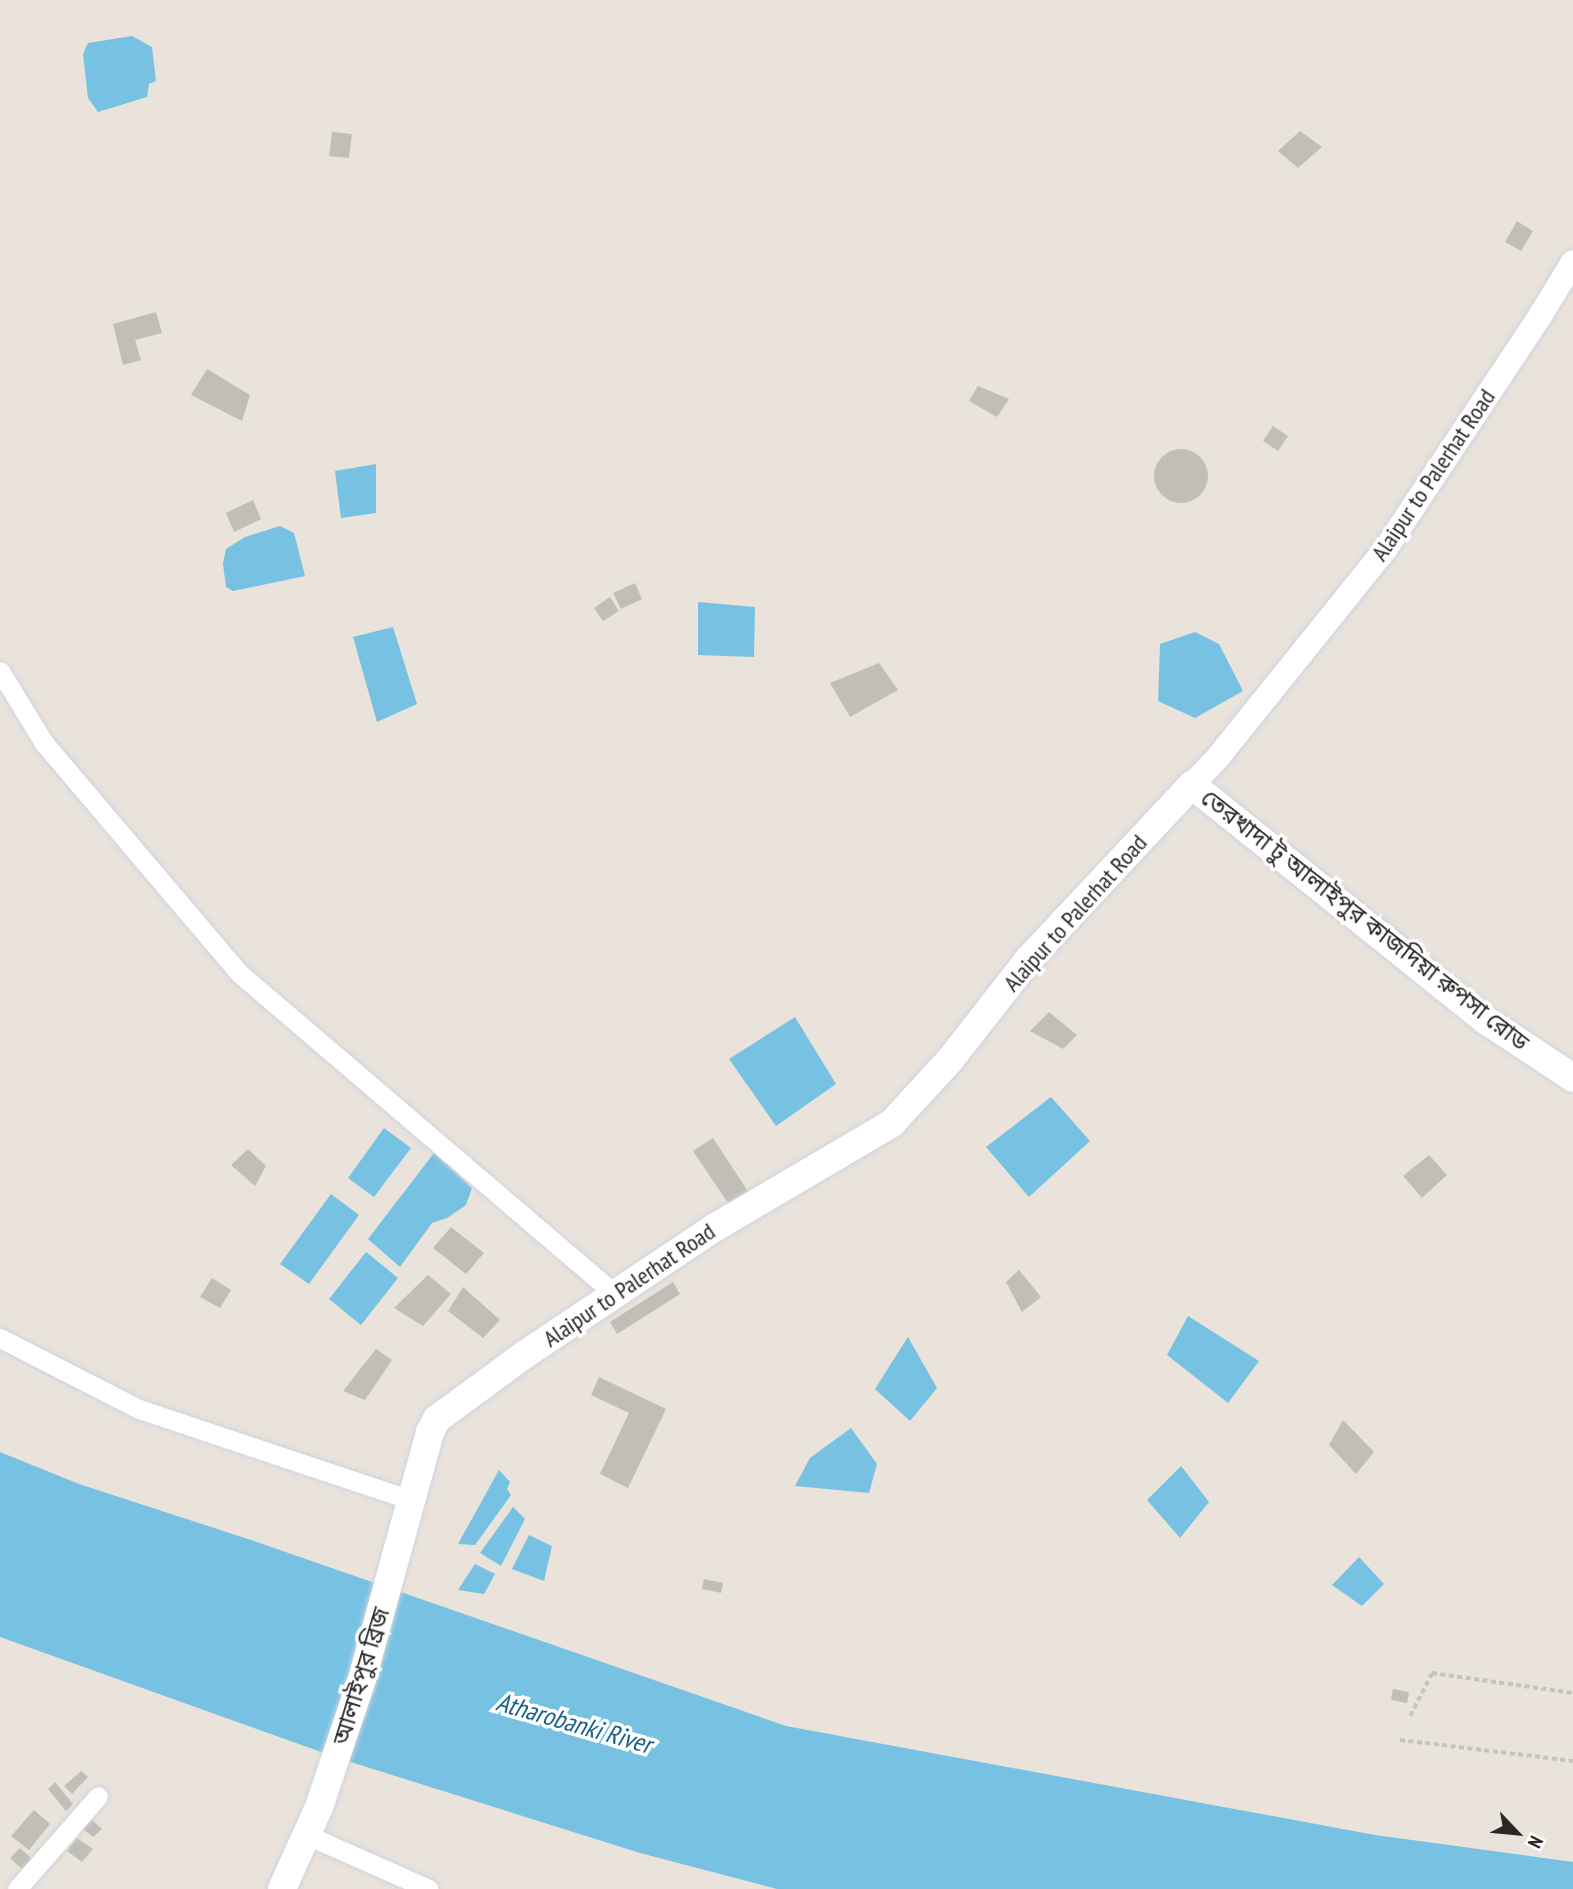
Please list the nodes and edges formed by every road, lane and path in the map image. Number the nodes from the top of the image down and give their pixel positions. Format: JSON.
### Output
{"nodes":[{"id":1,"x":1573,"y":262,"type":"edge"},
{"id":2,"x":0,"y":671,"type":"edge"},
{"id":3,"x":1192,"y":785,"type":"junction"},
{"id":4,"x":1573,"y":1078,"type":"edge"},
{"id":5,"x":615,"y":1294,"type":"junction"},
{"id":6,"x":0,"y":1338,"type":"edge"},
{"id":7,"x":437,"y":1419,"type":"joint"},
{"id":8,"x":411,"y":1500,"type":"junction"},
{"id":9,"x":1573,"y":1693,"type":"edge"},
{"id":10,"x":1410,"y":1716,"type":"dead end"},
{"id":11,"x":1400,"y":1740,"type":"dead end"},
{"id":12,"x":1573,"y":1761,"type":"edge"},
{"id":13,"x":98,"y":1796,"type":"dead end"},
{"id":14,"x":307,"y":1835,"type":"junction"},
{"id":15,"x":17,"y":1889,"type":"edge"},
{"id":16,"x":282,"y":1889,"type":"edge"},
{"id":17,"x":429,"y":1889,"type":"edge"}],
"edges":[{"from":1,"to":3,"type":"street","name":"Alaipur to Palerhat Road"},
{"from":2,"to":5,"type":"street"},
{"from":3,"to":4,"type":"main road","name":"তেরখাদা টু আলাইপুর কাজদিয়া রুপসা রোড"},
{"from":3,"to":5,"type":"main road","name":"Alaipur to Palerhat Road"},
{"from":5,"to":7,"type":"main road","name":"Alaipur to Palerhat Road"},
{"from":6,"to":8,"type":"street"},
{"from":7,"to":8,"type":"main road","name":"আলাইপুর ব্রিজ"},
{"from":8,"to":14,"type":"main road","name":"আলাইপুর ব্রিজ"},
{"from":9,"to":10,"type":"path"},
{"from":11,"to":12,"type":"path"},
{"from":13,"to":15,"type":"street"},
{"from":14,"to":16,"type":"main road","name":"আলাইপুর ব্রিজ"},
{"from":14,"to":17,"type":"street"}]}
